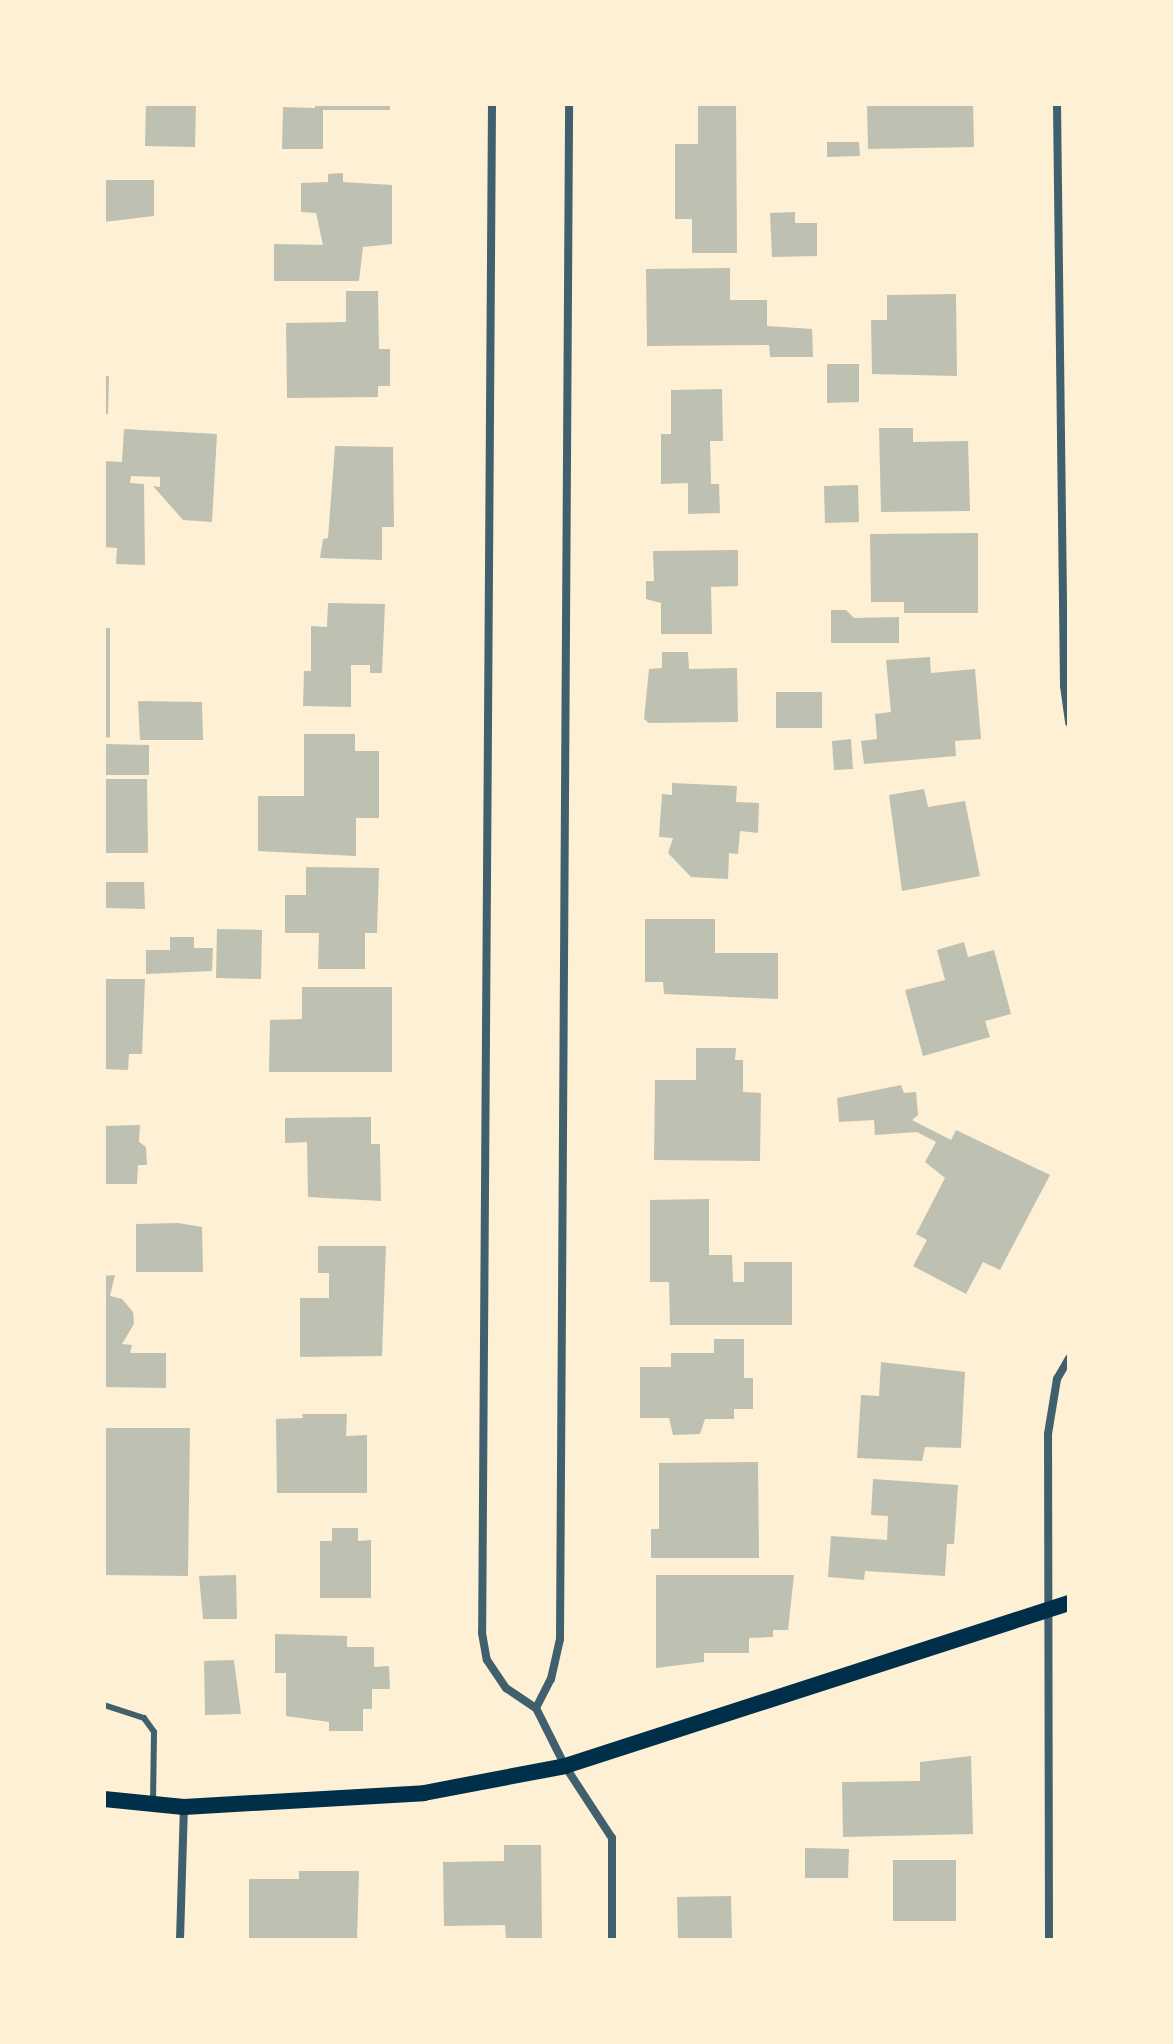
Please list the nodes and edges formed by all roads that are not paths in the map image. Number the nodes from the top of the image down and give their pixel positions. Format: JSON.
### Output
{"nodes":[{"id":1,"x":492,"y":104,"type":"edge"},
{"id":2,"x":569,"y":104,"type":"edge"},
{"id":3,"x":1057,"y":104,"type":"edge"},
{"id":4,"x":1069,"y":723,"type":"edge"},
{"id":5,"x":1069,"y":1358,"type":"edge"},
{"id":6,"x":1069,"y":1603,"type":"edge"},
{"id":7,"x":1049,"y":1611,"type":"junction"},
{"id":8,"x":104,"y":1705,"type":"edge"},
{"id":9,"x":536,"y":1708,"type":"junction"},
{"id":10,"x":565,"y":1766,"type":"junction"},
{"id":11,"x":104,"y":1799,"type":"edge"},
{"id":12,"x":153,"y":1804,"type":"junction"},
{"id":13,"x":184,"y":1807,"type":"junction"},
{"id":14,"x":180,"y":1940,"type":"edge"},
{"id":15,"x":612,"y":1940,"type":"edge"},
{"id":16,"x":1049,"y":1940,"type":"edge"}],
"edges":[{"from":1,"to":9,"type":"street"},
{"from":2,"to":9,"type":"street"},
{"from":3,"to":4,"type":"street"},
{"from":5,"to":7,"type":"street"},
{"from":6,"to":7,"type":"main road"},
{"from":7,"to":10,"type":"main road"},
{"from":7,"to":16,"type":"street"},
{"from":8,"to":12,"type":"lane"},
{"from":9,"to":10,"type":"street"},
{"from":10,"to":13,"type":"main road"},
{"from":10,"to":15,"type":"street"},
{"from":11,"to":12,"type":"main road"},
{"from":12,"to":13,"type":"main road"},
{"from":13,"to":14,"type":"street"}]}
